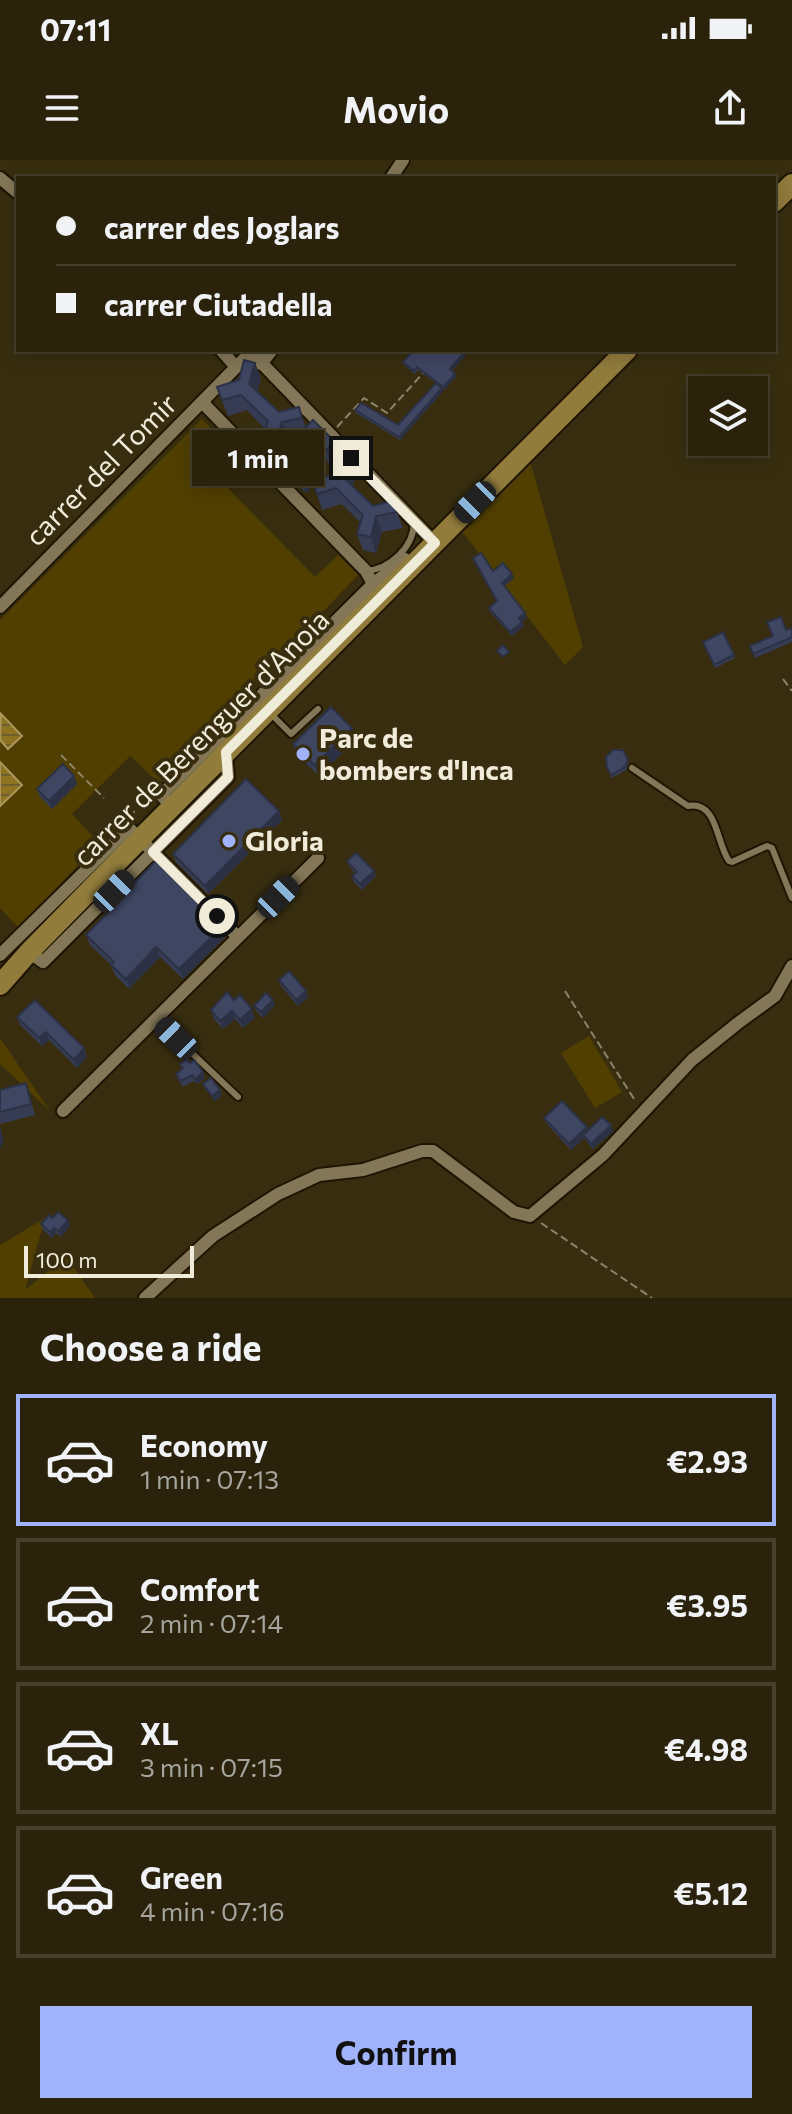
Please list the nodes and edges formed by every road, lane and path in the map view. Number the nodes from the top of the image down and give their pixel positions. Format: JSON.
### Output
{"nodes":[{"id":1,"x":0,"y":178,"type":"edge"},
{"id":2,"x":792,"y":184,"type":"edge"},
{"id":3,"x":16,"y":191,"type":"edge"},
{"id":4,"x":776,"y":200,"type":"edge"},
{"id":5,"x":223,"y":352,"type":"edge"},
{"id":6,"x":270,"y":352,"type":"edge"},
{"id":7,"x":625,"y":352,"type":"edge"},
{"id":8,"x":261,"y":364,"type":"junction"},
{"id":9,"x":236,"y":367,"type":"junction"},
{"id":10,"x":425,"y":371,"type":"edge"},
{"id":11,"x":202,"y":402,"type":"junction"},
{"id":12,"x":329,"y":436,"type":"junction"},
{"id":13,"x":414,"y":522,"type":"junction"},
{"id":14,"x":435,"y":543,"type":"junction"},
{"id":15,"x":366,"y":571,"type":"junction"},
{"id":16,"x":373,"y":584,"type":"junction"},
{"id":17,"x":0,"y":607,"type":"edge"},
{"id":18,"x":783,"y":679,"type":"dead end"},
{"id":19,"x":792,"y":691,"type":"edge"},
{"id":20,"x":318,"y":709,"type":"dead end"},
{"id":21,"x":268,"y":710,"type":"junction"},
{"id":22,"x":226,"y":752,"type":"junction"},
{"id":23,"x":61,"y":755,"type":"dead end"},
{"id":24,"x":632,"y":768,"type":"dead end"},
{"id":25,"x":153,"y":793,"type":"dead end"},
{"id":26,"x":104,"y":798,"type":"dead end"},
{"id":27,"x":172,"y":807,"type":"junction"},
{"id":28,"x":121,"y":825,"type":"dead end"},
{"id":29,"x":146,"y":846,"type":"junction"},
{"id":30,"x":318,"y":858,"type":"dead end"},
{"id":31,"x":792,"y":898,"type":"edge"},
{"id":32,"x":238,"y":937,"type":"junction"},
{"id":33,"x":792,"y":966,"type":"edge"},
{"id":34,"x":3,"y":972,"type":"edge"},
{"id":35,"x":565,"y":991,"type":"dead end"},
{"id":36,"x":156,"y":1019,"type":"junction"},
{"id":37,"x":238,"y":1097,"type":"dead end"},
{"id":38,"x":63,"y":1111,"type":"dead end"},
{"id":39,"x":643,"y":1113,"type":"junction"},
{"id":40,"x":530,"y":1216,"type":"junction"},
{"id":41,"x":145,"y":1298,"type":"edge"},
{"id":42,"x":652,"y":1298,"type":"edge"}],
"edges":[{"from":1,"to":3,"type":"street"},
{"from":2,"to":4,"type":"main road"},
{"from":5,"to":9,"type":"street"},
{"from":6,"to":8,"type":"street"},
{"from":7,"to":14,"type":"main road","name":"carrer de Berenguer d'Anoia"},
{"from":8,"to":9,"type":"street"},
{"from":8,"to":12,"type":"street"},
{"from":9,"to":11,"type":"street","name":"carrer del Tomir"},
{"from":10,"to":12,"type":"path"},
{"from":11,"to":15,"type":"street"},
{"from":11,"to":17,"type":"street","name":"carrer del Tomir"},
{"from":12,"to":13,"type":"street"},
{"from":13,"to":14,"type":"street"},
{"from":13,"to":15,"type":"lane"},
{"from":14,"to":16,"type":"street"},
{"from":14,"to":21,"type":"main road","name":"carrer de Berenguer d'Anoia"},
{"from":15,"to":16,"type":"street"},
{"from":16,"to":27,"type":"street"},
{"from":18,"to":19,"type":"path"},
{"from":20,"to":21,"type":"lane"},
{"from":21,"to":22,"type":"main road","name":"carrer de Berenguer d'Anoia"},
{"from":22,"to":27,"type":"main road","name":"carrer de Berenguer d'Anoia"},
{"from":22,"to":29,"type":"street"},
{"from":23,"to":26,"type":"path"},
{"from":24,"to":31,"type":"lane"},
{"from":25,"to":28,"type":"path"},
{"from":27,"to":29,"type":"main road","name":"carrer de Berenguer d'Anoia"},
{"from":29,"to":32,"type":"street"},
{"from":29,"to":34,"type":"main road","name":"carrer de Berenguer d'Anoia"},
{"from":29,"to":34,"type":"street"},
{"from":30,"to":32,"type":"street"},
{"from":32,"to":36,"type":"street"},
{"from":33,"to":39,"type":"street"},
{"from":35,"to":39,"type":"path"},
{"from":36,"to":37,"type":"lane"},
{"from":36,"to":38,"type":"street"},
{"from":39,"to":40,"type":"street"},
{"from":40,"to":41,"type":"street"},
{"from":40,"to":42,"type":"path"}]}
